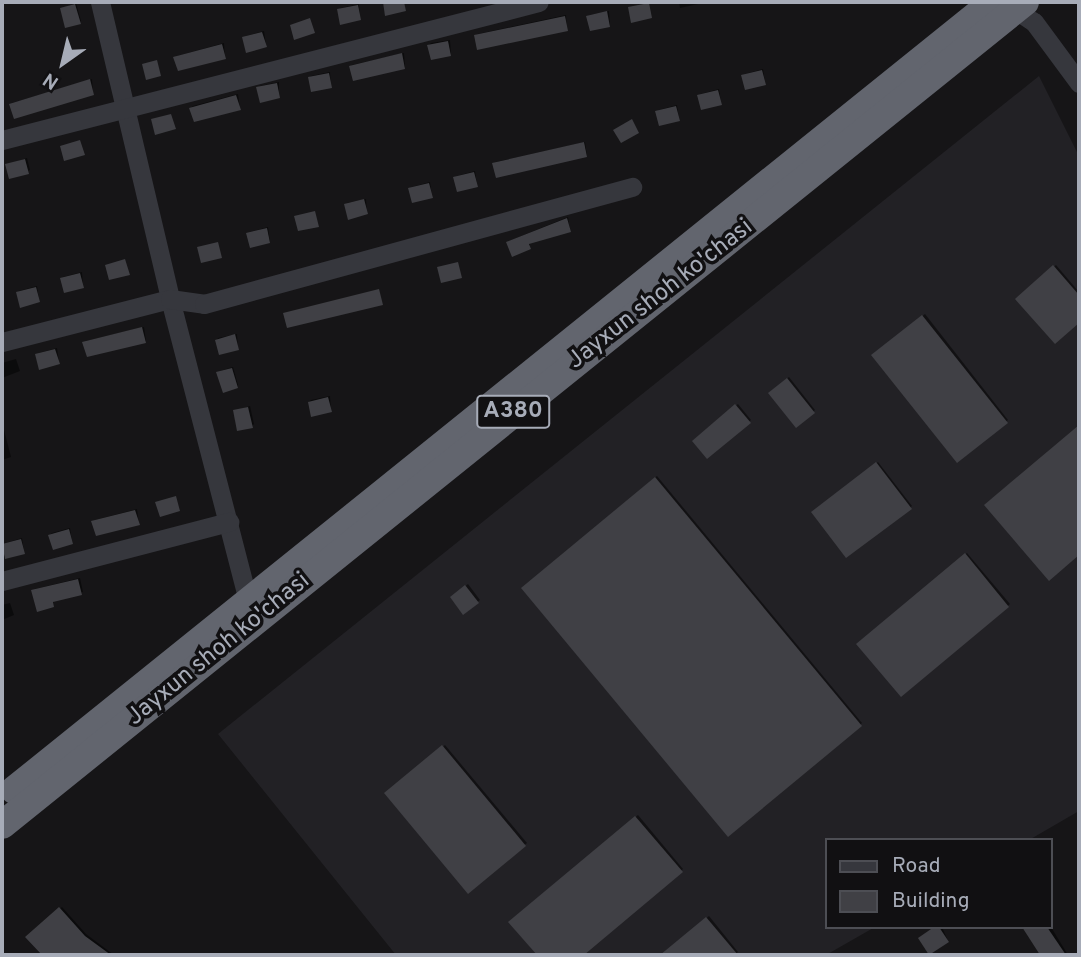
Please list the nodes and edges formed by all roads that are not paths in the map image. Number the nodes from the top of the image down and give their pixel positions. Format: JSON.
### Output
{"nodes":[{"id":1,"x":100,"y":2,"type":"edge"},
{"id":2,"x":540,"y":2,"type":"edge"},
{"id":3,"x":1009,"y":3,"type":"edge"},
{"id":4,"x":1079,"y":83,"type":"edge"},
{"id":5,"x":127,"y":105,"type":"junction"},
{"id":6,"x":2,"y":140,"type":"edge"},
{"id":7,"x":632,"y":187,"type":"dead end"},
{"id":8,"x":170,"y":299,"type":"junction"},
{"id":9,"x":2,"y":342,"type":"edge"},
{"id":10,"x":229,"y":522,"type":"junction"},
{"id":11,"x":2,"y":581,"type":"edge"},
{"id":12,"x":248,"y":600,"type":"junction"},
{"id":13,"x":2,"y":800,"type":"edge"},
{"id":14,"x":2,"y":825,"type":"edge"}],
"edges":[{"from":1,"to":5,"type":"street"},
{"from":2,"to":5,"type":"street"},
{"from":3,"to":4,"type":"street"},
{"from":3,"to":12,"type":"highway","name":"Jayxun shoh ko'chasi","number":"A380"},
{"from":3,"to":14,"type":"highway","name":"Jayxun shoh ko'chasi","number":"A380"},
{"from":5,"to":6,"type":"street"},
{"from":5,"to":8,"type":"street"},
{"from":7,"to":8,"type":"street"},
{"from":8,"to":9,"type":"street"},
{"from":8,"to":10,"type":"street"},
{"from":10,"to":11,"type":"street"},
{"from":10,"to":12,"type":"street"},
{"from":12,"to":13,"type":"highway","name":"Jayxun shoh ko'chasi","number":"A380"}]}
